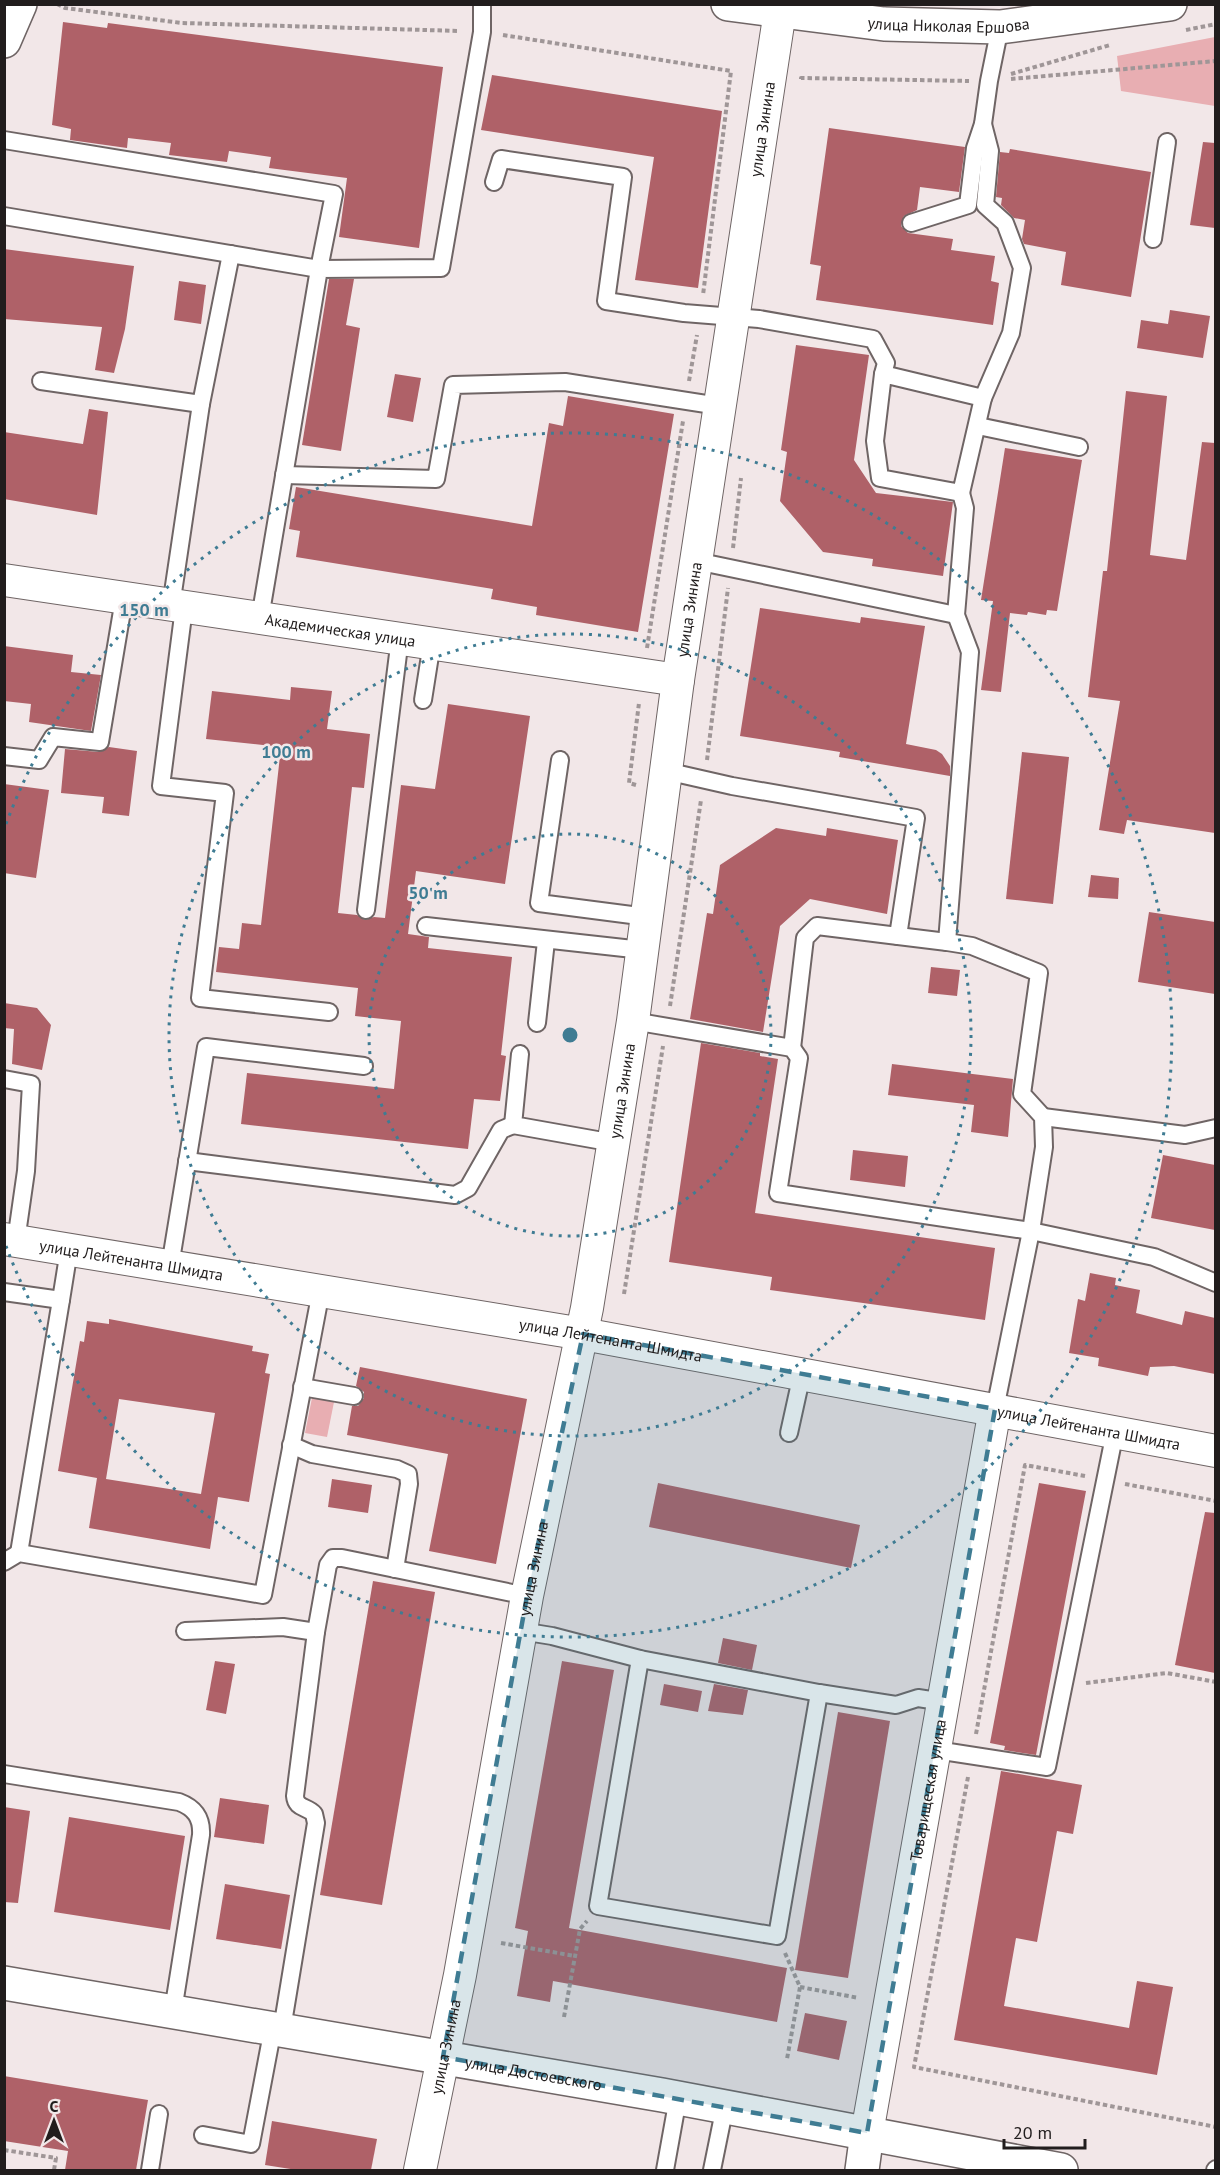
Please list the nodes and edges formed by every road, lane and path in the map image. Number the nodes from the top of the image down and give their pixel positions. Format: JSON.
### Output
{"nodes":[{"id":1,"x":20,"y":4,"type":"edge"},
{"id":2,"x":57,"y":4,"type":"edge"},
{"id":3,"x":482,"y":4,"type":"edge"},
{"id":4,"x":728,"y":4,"type":"edge"},
{"id":5,"x":1170,"y":4,"type":"edge"},
{"id":6,"x":780,"y":8,"type":"edge"},
{"id":7,"x":1000,"y":27,"type":"junction"},
{"id":8,"x":482,"y":32,"type":"junction"},
{"id":9,"x":4,"y":41,"type":"edge"},
{"id":10,"x":1215,"y":61,"type":"edge"},
{"id":11,"x":731,"y":70,"type":"dead end"},
{"id":12,"x":801,"y":78,"type":"dead end"},
{"id":13,"x":989,"y":81,"type":"junction"},
{"id":14,"x":799,"y":89,"type":"dead end"},
{"id":15,"x":983,"y":124,"type":"junction"},
{"id":16,"x":4,"y":140,"type":"edge"},
{"id":17,"x":1167,"y":142,"type":"dead end"},
{"id":18,"x":494,"y":182,"type":"dead end"},
{"id":19,"x":4,"y":216,"type":"edge"},
{"id":20,"x":911,"y":223,"type":"dead end"},
{"id":21,"x":1154,"y":239,"type":"dead end"},
{"id":22,"x":231,"y":254,"type":"junction"},
{"id":23,"x":319,"y":269,"type":"junction"},
{"id":24,"x":733,"y":317,"type":"junction"},
{"id":25,"x":883,"y":374,"type":"junction"},
{"id":26,"x":41,"y":381,"type":"dead end"},
{"id":27,"x":982,"y":398,"type":"junction"},
{"id":28,"x":201,"y":404,"type":"junction"},
{"id":29,"x":719,"y":406,"type":"junction"},
{"id":30,"x":978,"y":426,"type":"junction"},
{"id":31,"x":1079,"y":447,"type":"dead end"},
{"id":32,"x":741,"y":473,"type":"dead end"},
{"id":33,"x":284,"y":475,"type":"junction"},
{"id":34,"x":961,"y":493,"type":"junction"},
{"id":35,"x":696,"y":561,"type":"junction"},
{"id":36,"x":730,"y":568,"type":"junction"},
{"id":37,"x":4,"y":580,"type":"edge"},
{"id":38,"x":124,"y":599,"type":"junction"},
{"id":39,"x":177,"y":607,"type":"junction"},
{"id":40,"x":956,"y":615,"type":"junction"},
{"id":41,"x":260,"y":618,"type":"junction"},
{"id":42,"x":400,"y":638,"type":"junction"},
{"id":43,"x":432,"y":643,"type":"junction"},
{"id":44,"x":678,"y":680,"type":"junction"},
{"id":45,"x":423,"y":700,"type":"dead end"},
{"id":46,"x":4,"y":756,"type":"edge"},
{"id":47,"x":560,"y":760,"type":"dead end"},
{"id":48,"x":666,"y":771,"type":"junction"},
{"id":49,"x":704,"y":780,"type":"junction"},
{"id":50,"x":366,"y":910,"type":"dead end"},
{"id":51,"x":647,"y":917,"type":"junction"},
{"id":52,"x":426,"y":926,"type":"dead end"},
{"id":53,"x":898,"y":936,"type":"junction"},
{"id":54,"x":546,"y":940,"type":"junction"},
{"id":55,"x":947,"y":942,"type":"junction"},
{"id":56,"x":642,"y":950,"type":"junction"},
{"id":57,"x":330,"y":1012,"type":"dead end"},
{"id":58,"x":633,"y":1021,"type":"junction"},
{"id":59,"x":537,"y":1023,"type":"dead end"},
{"id":60,"x":666,"y":1027,"type":"junction"},
{"id":61,"x":792,"y":1048,"type":"junction"},
{"id":62,"x":520,"y":1054,"type":"dead end"},
{"id":63,"x":364,"y":1066,"type":"dead end"},
{"id":64,"x":4,"y":1079,"type":"edge"},
{"id":65,"x":1043,"y":1117,"type":"junction"},
{"id":66,"x":513,"y":1125,"type":"junction"},
{"id":67,"x":1215,"y":1128,"type":"edge"},
{"id":68,"x":614,"y":1143,"type":"junction"},
{"id":69,"x":188,"y":1161,"type":"junction"},
{"id":70,"x":1031,"y":1231,"type":"junction"},
{"id":71,"x":10,"y":1240,"type":"edge"},
{"id":72,"x":69,"y":1250,"type":"junction"},
{"id":73,"x":170,"y":1266,"type":"junction"},
{"id":74,"x":1215,"y":1283,"type":"edge"},
{"id":75,"x":321,"y":1291,"type":"junction"},
{"id":76,"x":4,"y":1292,"type":"edge"},
{"id":77,"x":624,"y":1294,"type":"dead end"},
{"id":78,"x":61,"y":1300,"type":"junction"},
{"id":79,"x":583,"y":1334,"type":"junction"},
{"id":80,"x":802,"y":1374,"type":"junction"},
{"id":81,"x":302,"y":1387,"type":"junction"},
{"id":82,"x":354,"y":1396,"type":"dead end"},
{"id":83,"x":995,"y":1409,"type":"junction"},
{"id":84,"x":1115,"y":1432,"type":"junction"},
{"id":85,"x":789,"y":1433,"type":"dead end"},
{"id":86,"x":291,"y":1445,"type":"junction"},
{"id":87,"x":1215,"y":1450,"type":"edge"},
{"id":88,"x":1025,"y":1465,"type":"dead end"},
{"id":89,"x":19,"y":1553,"type":"junction"},
{"id":90,"x":4,"y":1562,"type":"edge"},
{"id":91,"x":395,"y":1569,"type":"junction"},
{"id":92,"x":527,"y":1596,"type":"junction"},
{"id":93,"x":185,"y":1631,"type":"dead end"},
{"id":94,"x":520,"y":1631,"type":"junction"},
{"id":95,"x":316,"y":1632,"type":"junction"},
{"id":96,"x":640,"y":1659,"type":"junction"},
{"id":97,"x":1215,"y":1682,"type":"edge"},
{"id":98,"x":1063,"y":1686,"type":"junction"},
{"id":99,"x":819,"y":1693,"type":"junction"},
{"id":100,"x":944,"y":1702,"type":"junction"},
{"id":101,"x":936,"y":1750,"type":"junction"},
{"id":102,"x":972,"y":1756,"type":"junction"},
{"id":103,"x":4,"y":1774,"type":"edge"},
{"id":104,"x":598,"y":1906,"type":"junction"},
{"id":105,"x":777,"y":1936,"type":"junction"},
{"id":106,"x":501,"y":1943,"type":"dead end"},
{"id":107,"x":575,"y":1956,"type":"junction"},
{"id":108,"x":4,"y":1983,"type":"edge"},
{"id":109,"x":800,"y":1987,"type":"junction"},
{"id":110,"x":860,"y":1998,"type":"dead end"},
{"id":111,"x":173,"y":2011,"type":"junction"},
{"id":112,"x":564,"y":2017,"type":"dead end"},
{"id":113,"x":277,"y":2029,"type":"junction"},
{"id":114,"x":442,"y":2057,"type":"junction"},
{"id":115,"x":787,"y":2058,"type":"dead end"},
{"id":116,"x":678,"y":2098,"type":"junction"},
{"id":117,"x":725,"y":2106,"type":"junction"},
{"id":118,"x":159,"y":2114,"type":"dead end"},
{"id":119,"x":1215,"y":2127,"type":"edge"},
{"id":120,"x":867,"y":2133,"type":"junction"},
{"id":121,"x":203,"y":2135,"type":"dead end"},
{"id":122,"x":4,"y":2150,"type":"edge"},
{"id":123,"x":54,"y":2170,"type":"edge"},
{"id":124,"x":150,"y":2170,"type":"edge"},
{"id":125,"x":420,"y":2170,"type":"edge"},
{"id":126,"x":665,"y":2170,"type":"edge"},
{"id":127,"x":712,"y":2170,"type":"edge"},
{"id":128,"x":862,"y":2170,"type":"edge"},
{"id":129,"x":1061,"y":2170,"type":"edge"}],
"edges":[{"from":1,"to":9,"type":"main road"},
{"from":2,"to":8,"type":"path"},
{"from":3,"to":8,"type":"lane"},
{"from":4,"to":6,"type":"main road","name":"улица Николая Ершова"},
{"from":5,"to":7,"type":"main road","name":"улица Николая Ершова"},
{"from":6,"to":7,"type":"main road","name":"улица Николая Ершова"},
{"from":6,"to":24,"type":"street","name":"улица Зинина"},
{"from":7,"to":13,"type":"lane"},
{"from":8,"to":11,"type":"path"},
{"from":8,"to":23,"type":"lane"},
{"from":10,"to":13,"type":"path"},
{"from":12,"to":14,"type":"path"},
{"from":13,"to":15,"type":"lane"},
{"from":15,"to":20,"type":"lane"},
{"from":15,"to":27,"type":"lane"},
{"from":16,"to":23,"type":"lane"},
{"from":17,"to":21,"type":"lane"},
{"from":18,"to":24,"type":"lane"},
{"from":19,"to":22,"type":"lane"},
{"from":22,"to":23,"type":"lane"},
{"from":22,"to":28,"type":"lane"},
{"from":23,"to":33,"type":"lane"},
{"from":24,"to":25,"type":"lane"},
{"from":24,"to":29,"type":"street","name":"улица Зинина"},
{"from":25,"to":27,"type":"lane"},
{"from":25,"to":34,"type":"lane"},
{"from":26,"to":28,"type":"lane"},
{"from":27,"to":30,"type":"lane"},
{"from":28,"to":39,"type":"lane"},
{"from":29,"to":33,"type":"lane"},
{"from":29,"to":35,"type":"street","name":"улица Зинина"},
{"from":30,"to":31,"type":"lane"},
{"from":30,"to":34,"type":"lane"},
{"from":32,"to":36,"type":"path"},
{"from":33,"to":41,"type":"lane"},
{"from":34,"to":40,"type":"lane"},
{"from":35,"to":36,"type":"lane"},
{"from":35,"to":44,"type":"street","name":"улица Зинина"},
{"from":36,"to":40,"type":"lane"},
{"from":36,"to":49,"type":"path"},
{"from":37,"to":38,"type":"street","name":"Академическая улица"},
{"from":38,"to":39,"type":"street","name":"Академическая улица"},
{"from":38,"to":46,"type":"lane"},
{"from":39,"to":41,"type":"street","name":"Академическая улица"},
{"from":39,"to":57,"type":"lane"},
{"from":40,"to":55,"type":"lane"},
{"from":41,"to":42,"type":"street","name":"Академическая улица"},
{"from":42,"to":43,"type":"street","name":"Академическая улица"},
{"from":42,"to":50,"type":"lane"},
{"from":43,"to":44,"type":"street","name":"Академическая улица"},
{"from":43,"to":45,"type":"lane"},
{"from":44,"to":48,"type":"street","name":"улица Зинина"},
{"from":47,"to":51,"type":"lane"},
{"from":48,"to":49,"type":"lane"},
{"from":48,"to":51,"type":"street","name":"улица Зинина"},
{"from":49,"to":53,"type":"lane"},
{"from":49,"to":60,"type":"path"},
{"from":51,"to":56,"type":"street","name":"улица Зинина"},
{"from":52,"to":54,"type":"lane"},
{"from":53,"to":55,"type":"lane"},
{"from":53,"to":61,"type":"lane"},
{"from":54,"to":56,"type":"lane"},
{"from":54,"to":59,"type":"lane"},
{"from":55,"to":65,"type":"lane"},
{"from":56,"to":58,"type":"street","name":"улица Зинина"},
{"from":58,"to":60,"type":"lane"},
{"from":58,"to":68,"type":"street","name":"улица Зинина"},
{"from":60,"to":61,"type":"lane"},
{"from":60,"to":77,"type":"path"},
{"from":61,"to":70,"type":"lane"},
{"from":62,"to":66,"type":"lane"},
{"from":63,"to":69,"type":"lane"},
{"from":64,"to":71,"type":"lane"},
{"from":65,"to":67,"type":"lane"},
{"from":65,"to":70,"type":"lane"},
{"from":66,"to":68,"type":"lane"},
{"from":66,"to":69,"type":"lane"},
{"from":68,"to":79,"type":"street","name":"улица Зинина"},
{"from":69,"to":73,"type":"lane"},
{"from":70,"to":74,"type":"lane"},
{"from":70,"to":83,"type":"lane"},
{"from":71,"to":72,"type":"street","name":"улица Лейтенанта Шмидта"},
{"from":72,"to":73,"type":"street","name":"улица Лейтенанта Шмидта"},
{"from":72,"to":78,"type":"lane"},
{"from":73,"to":75,"type":"street","name":"улица Лейтенанта Шмидта"},
{"from":75,"to":79,"type":"street","name":"улица Лейтенанта Шмидта"},
{"from":75,"to":81,"type":"lane"},
{"from":76,"to":78,"type":"lane"},
{"from":78,"to":89,"type":"lane"},
{"from":79,"to":80,"type":"street","name":"улица Лейтенанта Шмидта"},
{"from":79,"to":92,"type":"street","name":"улица Зинина"},
{"from":80,"to":83,"type":"street","name":"улица Лейтенанта Шмидта"},
{"from":80,"to":85,"type":"lane"},
{"from":81,"to":82,"type":"lane"},
{"from":81,"to":86,"type":"lane"},
{"from":83,"to":84,"type":"street","name":"улица Лейтенанта Шмидта"},
{"from":83,"to":100,"type":"street","name":"Товарищеская улица"},
{"from":84,"to":87,"type":"street","name":"улица Лейтенанта Шмидта"},
{"from":84,"to":98,"type":"lane"},
{"from":86,"to":89,"type":"lane"},
{"from":86,"to":91,"type":"lane"},
{"from":88,"to":102,"type":"path"},
{"from":89,"to":90,"type":"lane"},
{"from":91,"to":92,"type":"lane"},
{"from":91,"to":95,"type":"lane"},
{"from":92,"to":94,"type":"street","name":"улица Зинина"},
{"from":93,"to":95,"type":"lane"},
{"from":94,"to":96,"type":"lane"},
{"from":94,"to":114,"type":"street","name":"улица Зинина"},
{"from":95,"to":113,"type":"lane"},
{"from":96,"to":99,"type":"lane"},
{"from":96,"to":104,"type":"lane"},
{"from":97,"to":98,"type":"path"},
{"from":98,"to":102,"type":"lane"},
{"from":99,"to":100,"type":"lane"},
{"from":99,"to":105,"type":"lane"},
{"from":100,"to":101,"type":"street","name":"Товарищеская улица"},
{"from":101,"to":102,"type":"lane"},
{"from":101,"to":120,"type":"street","name":"Товарищеская улица"},
{"from":102,"to":119,"type":"path"},
{"from":103,"to":111,"type":"lane"},
{"from":104,"to":105,"type":"lane"},
{"from":104,"to":107,"type":"path"},
{"from":105,"to":109,"type":"path"},
{"from":106,"to":107,"type":"path"},
{"from":107,"to":112,"type":"path"},
{"from":108,"to":111,"type":"main road","name":"улица Достоевского"},
{"from":109,"to":110,"type":"path"},
{"from":109,"to":115,"type":"path"},
{"from":111,"to":113,"type":"main road","name":"улица Достоевского"},
{"from":113,"to":114,"type":"main road","name":"улица Достоевского"},
{"from":113,"to":121,"type":"lane"},
{"from":114,"to":116,"type":"main road","name":"улица Достоевского"},
{"from":114,"to":125,"type":"street","name":"улица Зинина"},
{"from":116,"to":117,"type":"main road","name":"улица Достоевского"},
{"from":116,"to":126,"type":"lane"},
{"from":117,"to":120,"type":"main road","name":"улица Достоевского"},
{"from":117,"to":127,"type":"lane"},
{"from":118,"to":124,"type":"lane"},
{"from":120,"to":128,"type":"main road","name":"Товарищеская улица"},
{"from":120,"to":129,"type":"main road","name":"улица Достоевского"},
{"from":122,"to":123,"type":"path"}]}
